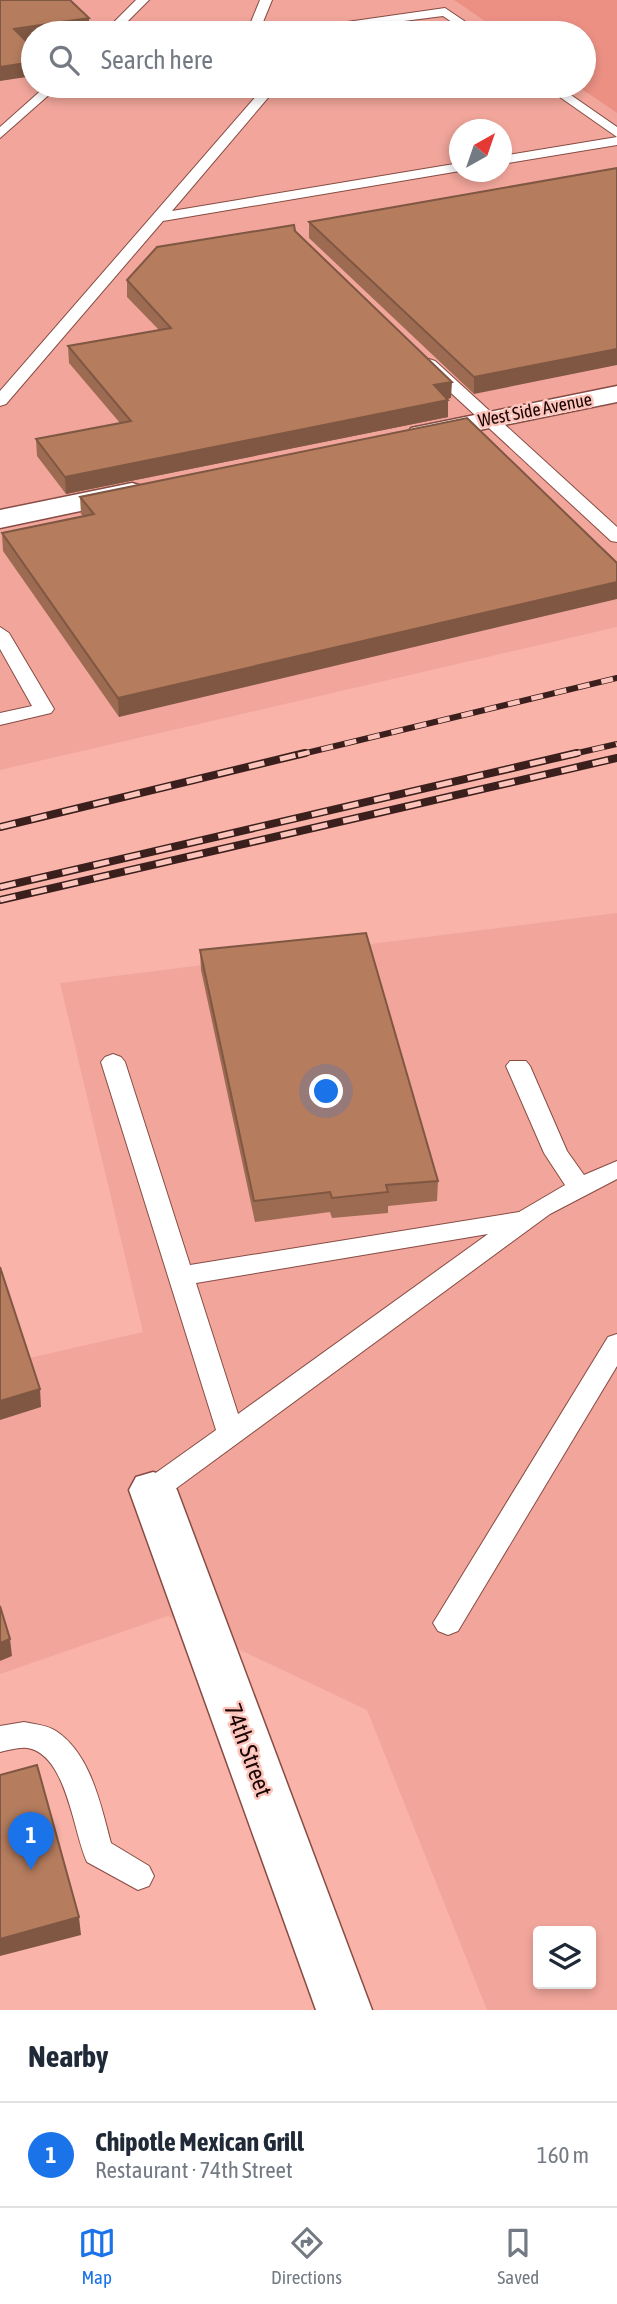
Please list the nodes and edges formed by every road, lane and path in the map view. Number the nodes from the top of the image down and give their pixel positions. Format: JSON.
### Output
{"nodes":[{"id":1,"x":143,"y":0,"type":"edge"},
{"id":2,"x":266,"y":0,"type":"edge"},
{"id":3,"x":121,"y":21,"type":"edge"},
{"id":4,"x":257,"y":21,"type":"edge"},
{"id":5,"x":382,"y":21,"type":"edge"},
{"id":6,"x":458,"y":21,"type":"edge"},
{"id":7,"x":40,"y":98,"type":"edge"},
{"id":8,"x":261,"y":98,"type":"edge"},
{"id":9,"x":567,"y":98,"type":"edge"},
{"id":10,"x":617,"y":133,"type":"edge"},
{"id":11,"x":0,"y":134,"type":"edge"},
{"id":12,"x":617,"y":141,"type":"edge"},
{"id":13,"x":512,"y":158,"type":"edge"},
{"id":14,"x":449,"y":169,"type":"edge"},
{"id":15,"x":161,"y":217,"type":"junction"},
{"id":16,"x":415,"y":351,"type":"edge"},
{"id":17,"x":617,"y":394,"type":"edge"},
{"id":18,"x":0,"y":401,"type":"edge"},
{"id":19,"x":487,"y":420,"type":"junction"},
{"id":20,"x":392,"y":439,"type":"edge"},
{"id":21,"x":162,"y":486,"type":"edge"},
{"id":22,"x":0,"y":519,"type":"edge"},
{"id":23,"x":617,"y":537,"type":"edge"},
{"id":24,"x":0,"y":633,"type":"edge"},
{"id":25,"x":0,"y":719,"type":"edge"},
{"id":26,"x":113,"y":1062,"type":"dead end"},
{"id":27,"x":517,"y":1066,"type":"dead end"},
{"id":28,"x":617,"y":1169,"type":"edge"},
{"id":29,"x":580,"y":1188,"type":"junction"},
{"id":30,"x":525,"y":1220,"type":"junction"},
{"id":31,"x":181,"y":1276,"type":"junction"},
{"id":32,"x":617,"y":1344,"type":"edge"},
{"id":33,"x":231,"y":1433,"type":"junction"},
{"id":34,"x":153,"y":1490,"type":"joint"},
{"id":35,"x":448,"y":1623,"type":"dead end"},
{"id":36,"x":0,"y":1739,"type":"edge"},
{"id":37,"x":138,"y":1876,"type":"dead end"},
{"id":38,"x":340,"y":2009,"type":"edge"}],
"edges":[{"from":1,"to":3,"type":"lane"},
{"from":2,"to":4,"type":"lane"},
{"from":5,"to":6,"type":"lane"},
{"from":7,"to":11,"type":"lane"},
{"from":8,"to":15,"type":"lane"},
{"from":9,"to":10,"type":"lane"},
{"from":12,"to":13,"type":"lane"},
{"from":14,"to":15,"type":"lane"},
{"from":15,"to":18,"type":"lane"},
{"from":16,"to":19,"type":"lane"},
{"from":17,"to":19,"type":"street","name":"West Side Avenue"},
{"from":19,"to":20,"type":"street","name":"West Side Avenue"},
{"from":19,"to":23,"type":"lane"},
{"from":21,"to":22,"type":"street"},
{"from":24,"to":25,"type":"lane"},
{"from":26,"to":31,"type":"lane"},
{"from":27,"to":29,"type":"lane"},
{"from":28,"to":29,"type":"lane"},
{"from":29,"to":30,"type":"lane"},
{"from":30,"to":31,"type":"lane"},
{"from":30,"to":33,"type":"lane"},
{"from":31,"to":33,"type":"lane"},
{"from":32,"to":35,"type":"lane"},
{"from":33,"to":34,"type":"lane"},
{"from":34,"to":38,"type":"street","name":"74th Street"},
{"from":36,"to":37,"type":"lane"}]}
